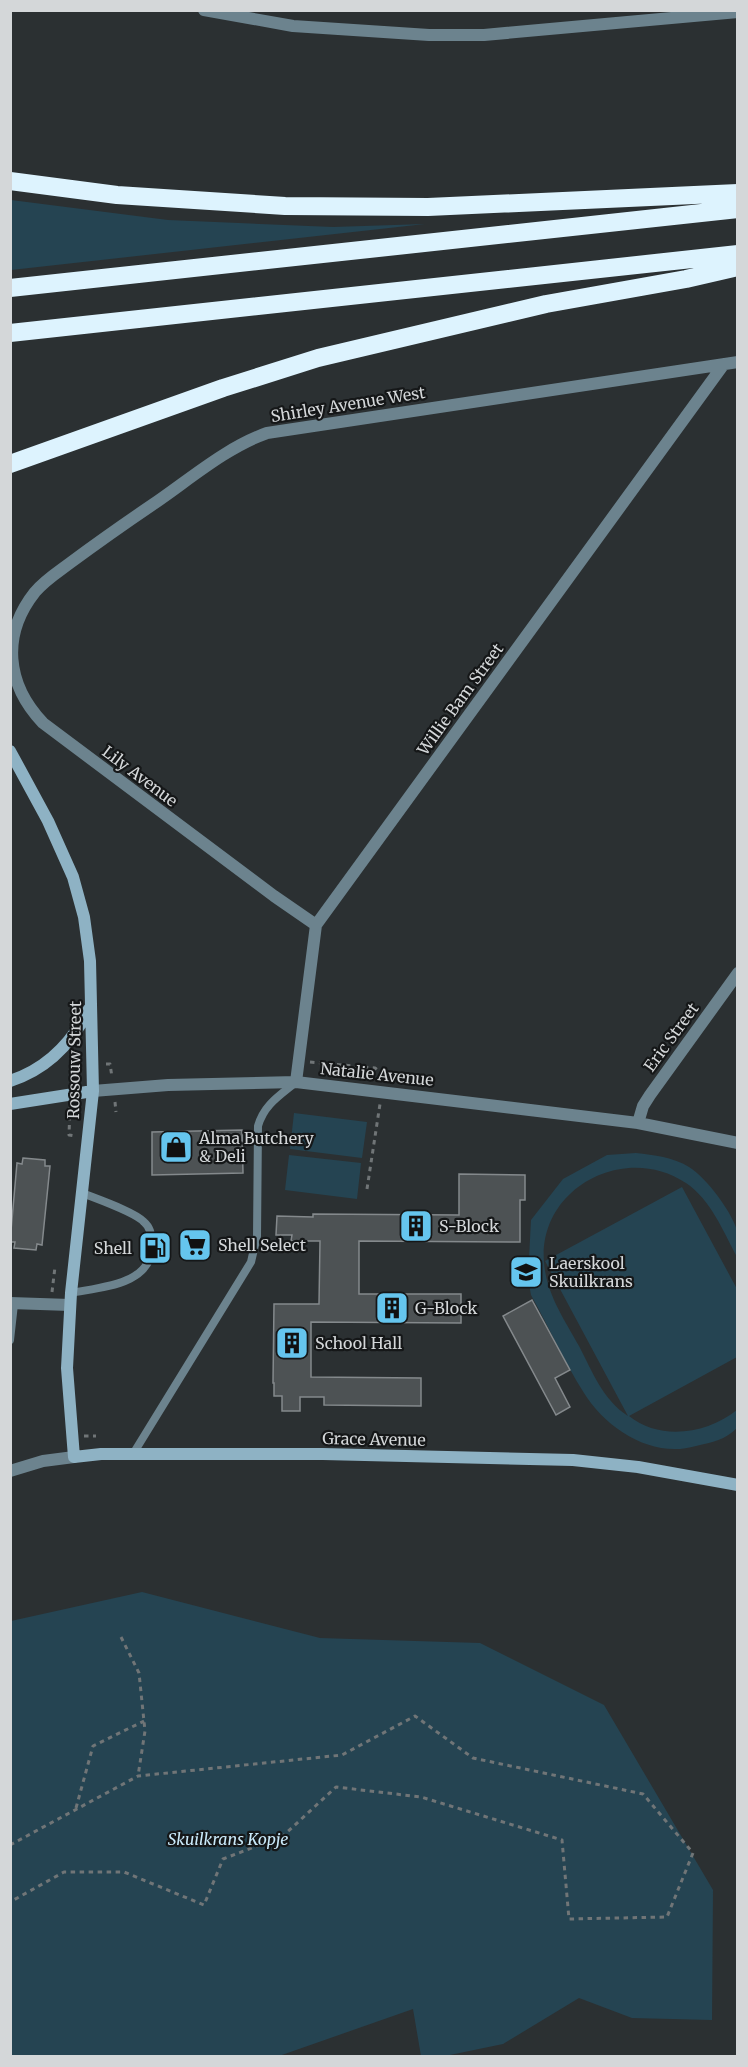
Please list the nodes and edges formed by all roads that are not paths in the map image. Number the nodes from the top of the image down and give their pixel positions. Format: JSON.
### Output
{"nodes":[{"id":1,"x":204,"y":10,"type":"edge"},
{"id":2,"x":738,"y":12,"type":"edge"},
{"id":3,"x":236,"y":13,"type":"edge"},
{"id":4,"x":10,"y":181,"type":"edge"},
{"id":5,"x":738,"y":193,"type":"edge"},
{"id":6,"x":738,"y":209,"type":"edge"},
{"id":7,"x":738,"y":254,"type":"edge"},
{"id":8,"x":738,"y":267,"type":"edge"},
{"id":9,"x":10,"y":288,"type":"edge"},
{"id":10,"x":10,"y":333,"type":"edge"},
{"id":11,"x":738,"y":362,"type":"edge"},
{"id":12,"x":724,"y":364,"type":"junction"},
{"id":13,"x":10,"y":464,"type":"edge"},
{"id":14,"x":22,"y":613,"type":"joint"},
{"id":15,"x":10,"y":751,"type":"edge"},
{"id":16,"x":316,"y":925,"type":"junction"},
{"id":17,"x":738,"y":973,"type":"edge"},
{"id":18,"x":91,"y":1005,"type":"junction"},
{"id":19,"x":10,"y":1081,"type":"edge"},
{"id":20,"x":296,"y":1082,"type":"junction"},
{"id":21,"x":93,"y":1091,"type":"junction"},
{"id":22,"x":10,"y":1104,"type":"edge"},
{"id":23,"x":638,"y":1123,"type":"junction"},
{"id":24,"x":738,"y":1143,"type":"edge"},
{"id":25,"x":82,"y":1192,"type":"junction"},
{"id":26,"x":71,"y":1299,"type":"junction"},
{"id":27,"x":12,"y":1303,"type":"edge"},
{"id":28,"x":10,"y":1340,"type":"edge"},
{"id":29,"x":133,"y":1454,"type":"junction"},
{"id":30,"x":74,"y":1457,"type":"junction"},
{"id":31,"x":10,"y":1471,"type":"edge"},
{"id":32,"x":738,"y":1485,"type":"edge"}],
"edges":[{"from":1,"to":3,"type":"street"},
{"from":2,"to":3,"type":"street"},
{"from":4,"to":5,"type":"highway"},
{"from":6,"to":9,"type":"highway"},
{"from":7,"to":10,"type":"highway"},
{"from":8,"to":13,"type":"highway"},
{"from":11,"to":12,"type":"street","name":"Shirley Avenue West"},
{"from":12,"to":14,"type":"street","name":"Shirley Avenue West"},
{"from":12,"to":16,"type":"street","name":"Willie Bam Street"},
{"from":14,"to":16,"type":"street","name":"Lily Avenue"},
{"from":15,"to":18,"type":"street","name":"Rossouw Street"},
{"from":16,"to":20,"type":"street","name":"Willie Bam Street"},
{"from":17,"to":23,"type":"street","name":"Eric Street"},
{"from":18,"to":19,"type":"street"},
{"from":18,"to":21,"type":"street","name":"Rossouw Street"},
{"from":20,"to":21,"type":"street","name":"Natalie Avenue"},
{"from":20,"to":23,"type":"street","name":"Natalie Avenue"},
{"from":20,"to":29,"type":"lane"},
{"from":21,"to":22,"type":"street","name":"Natalie Avenue"},
{"from":21,"to":25,"type":"street","name":"Rossouw Street"},
{"from":23,"to":24,"type":"street","name":"Natalie Avenue"},
{"from":25,"to":26,"type":"street","name":"Rossouw Street"},
{"from":25,"to":26,"type":"lane"},
{"from":26,"to":27,"type":"street"},
{"from":26,"to":30,"type":"street","name":"Rossouw Street"},
{"from":27,"to":28,"type":"lane"},
{"from":29,"to":30,"type":"street","name":"Grace Avenue"},
{"from":29,"to":32,"type":"street","name":"Grace Avenue"},
{"from":30,"to":31,"type":"street","name":"Grace Avenue"}]}
